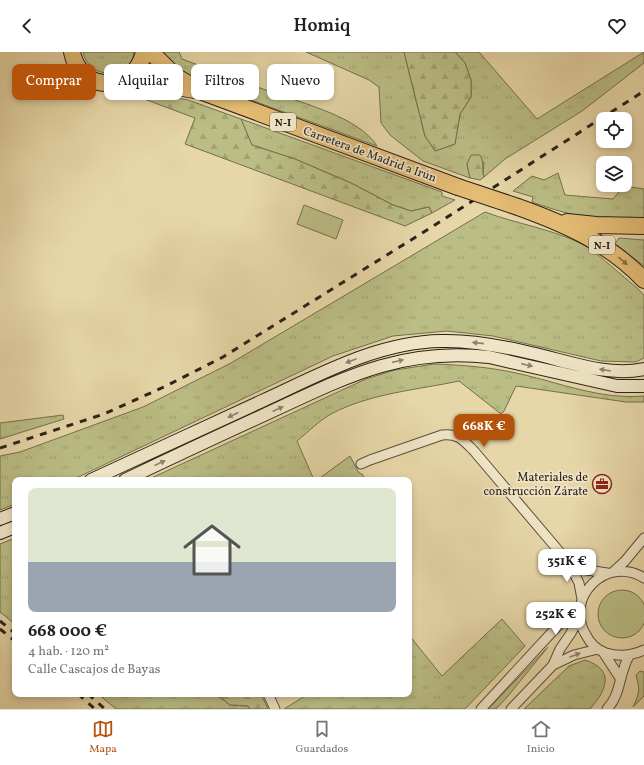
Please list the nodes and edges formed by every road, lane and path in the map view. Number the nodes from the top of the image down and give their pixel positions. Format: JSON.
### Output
{"nodes":[{"id":1,"x":144,"y":52,"type":"edge"},
{"id":2,"x":151,"y":52,"type":"edge"},
{"id":3,"x":70,"y":54,"type":"edge"},
{"id":4,"x":141,"y":64,"type":"edge"},
{"id":5,"x":104,"y":83,"type":"edge"},
{"id":6,"x":191,"y":86,"type":"edge"},
{"id":7,"x":222,"y":100,"type":"edge"},
{"id":8,"x":553,"y":220,"type":"junction"},
{"id":9,"x":644,"y":226,"type":"edge"},
{"id":10,"x":644,"y":280,"type":"edge"},
{"id":11,"x":644,"y":369,"type":"edge"},
{"id":12,"x":644,"y":386,"type":"edge"},
{"id":13,"x":361,"y":464,"type":"dead end"},
{"id":14,"x":97,"y":477,"type":"edge"},
{"id":15,"x":131,"y":477,"type":"edge"},
{"id":16,"x":12,"y":514,"type":"edge"},
{"id":17,"x":0,"y":519,"type":"edge"},
{"id":18,"x":12,"y":528,"type":"edge"},
{"id":19,"x":0,"y":533,"type":"edge"},
{"id":20,"x":644,"y":538,"type":"edge"},
{"id":21,"x":569,"y":563,"type":"junction"},
{"id":22,"x":610,"y":572,"type":"junction"},
{"id":23,"x":644,"y":578,"type":"edge"},
{"id":24,"x":582,"y":599,"type":"junction"},
{"id":25,"x":579,"y":614,"type":"junction"},
{"id":26,"x":600,"y":650,"type":"junction"},
{"id":27,"x":638,"y":654,"type":"edge"},
{"id":28,"x":553,"y":665,"type":"junction"},
{"id":29,"x":620,"y":678,"type":"junction"},
{"id":30,"x":269,"y":697,"type":"edge"},
{"id":31,"x":275,"y":709,"type":"edge"},
{"id":32,"x":481,"y":709,"type":"edge"},
{"id":33,"x":511,"y":709,"type":"edge"},
{"id":34,"x":607,"y":709,"type":"edge"}],
"edges":[{"from":1,"to":4,"type":"highway"},
{"from":2,"to":6,"type":"highway","number":"N-I"},
{"from":3,"to":5,"type":"highway"},
{"from":7,"to":8,"type":"highway","name":"Carretera de Madrid a Irún","number":"N-I","bridge":true},
{"from":8,"to":9,"type":"highway","number":"N-I"},
{"from":8,"to":10,"type":"highway","number":"N-I","one_way":true},
{"from":11,"to":14,"type":"street","one_way":true},
{"from":15,"to":12,"type":"street","one_way":true},
{"from":13,"to":21,"type":"street"},
{"from":16,"to":17,"type":"street"},
{"from":18,"to":19,"type":"street"},
{"from":20,"to":22,"type":"street"},
{"from":21,"to":22,"type":"street"},
{"from":21,"to":24,"type":"street"},
{"from":22,"to":23,"type":"street"},
{"from":22,"to":24,"type":"street"},
{"from":24,"to":25,"type":"street"},
{"from":25,"to":26,"type":"street"},
{"from":25,"to":28,"type":"street"},
{"from":25,"to":32,"type":"street"},
{"from":26,"to":27,"type":"street"},
{"from":28,"to":26,"type":"street","one_way":true},
{"from":26,"to":29,"type":"street"},
{"from":27,"to":29,"type":"street"},
{"from":28,"to":33,"type":"street"},
{"from":29,"to":34,"type":"street"},
{"from":30,"to":31,"type":"street"}]}
